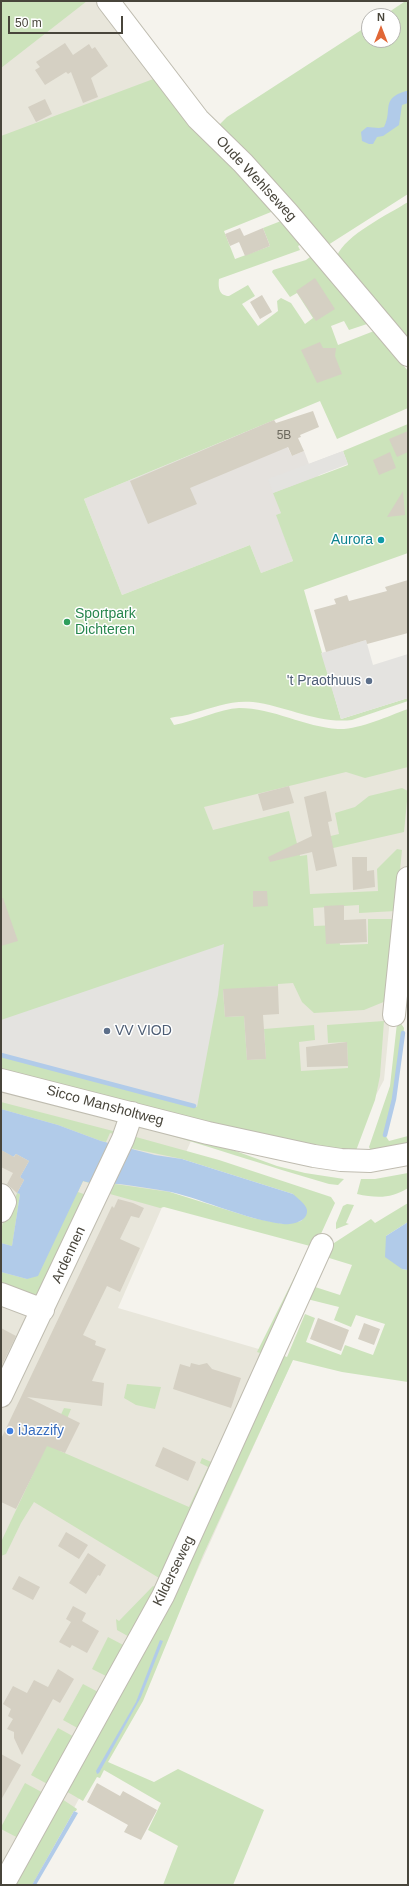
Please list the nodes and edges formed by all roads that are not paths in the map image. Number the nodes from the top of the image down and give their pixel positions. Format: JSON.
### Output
{"nodes":[{"id":1,"x":108,"y":1,"type":"edge"},
{"id":2,"x":408,"y":355,"type":"edge"},
{"id":3,"x":408,"y":878,"type":"edge"},
{"id":4,"x":394,"y":1015,"type":"dead end"},
{"id":5,"x":1,"y":1080,"type":"edge"},
{"id":6,"x":132,"y":1113,"type":"junction"},
{"id":7,"x":208,"y":1133,"type":"junction"},
{"id":8,"x":408,"y":1154,"type":"edge"},
{"id":9,"x":408,"y":1169,"type":"edge"},
{"id":10,"x":1,"y":1195,"type":"edge"},
{"id":11,"x":1,"y":1211,"type":"edge"},
{"id":12,"x":322,"y":1245,"type":"dead end"},
{"id":13,"x":1,"y":1294,"type":"edge"},
{"id":14,"x":43,"y":1310,"type":"junction"},
{"id":15,"x":1,"y":1396,"type":"edge"},
{"id":16,"x":3,"y":1885,"type":"edge"}],
"edges":[{"from":1,"to":2,"type":"street","name":"Oude Wehlseweg"},
{"from":3,"to":4,"type":"street"},
{"from":5,"to":6,"type":"street","name":"Sicco Mansholtweg"},
{"from":6,"to":7,"type":"street","name":"Sicco Mansholtweg"},
{"from":6,"to":14,"type":"street","name":"Ardennen"},
{"from":7,"to":8,"type":"street","name":"Sicco Mansholtweg"},
{"from":7,"to":9,"type":"street","name":"Sicco Mansholtweg"},
{"from":10,"to":11,"type":"street"},
{"from":12,"to":16,"type":"street","name":"Kilderseweg"},
{"from":13,"to":14,"type":"street"},
{"from":14,"to":15,"type":"street","name":"Ardennen"}]}
